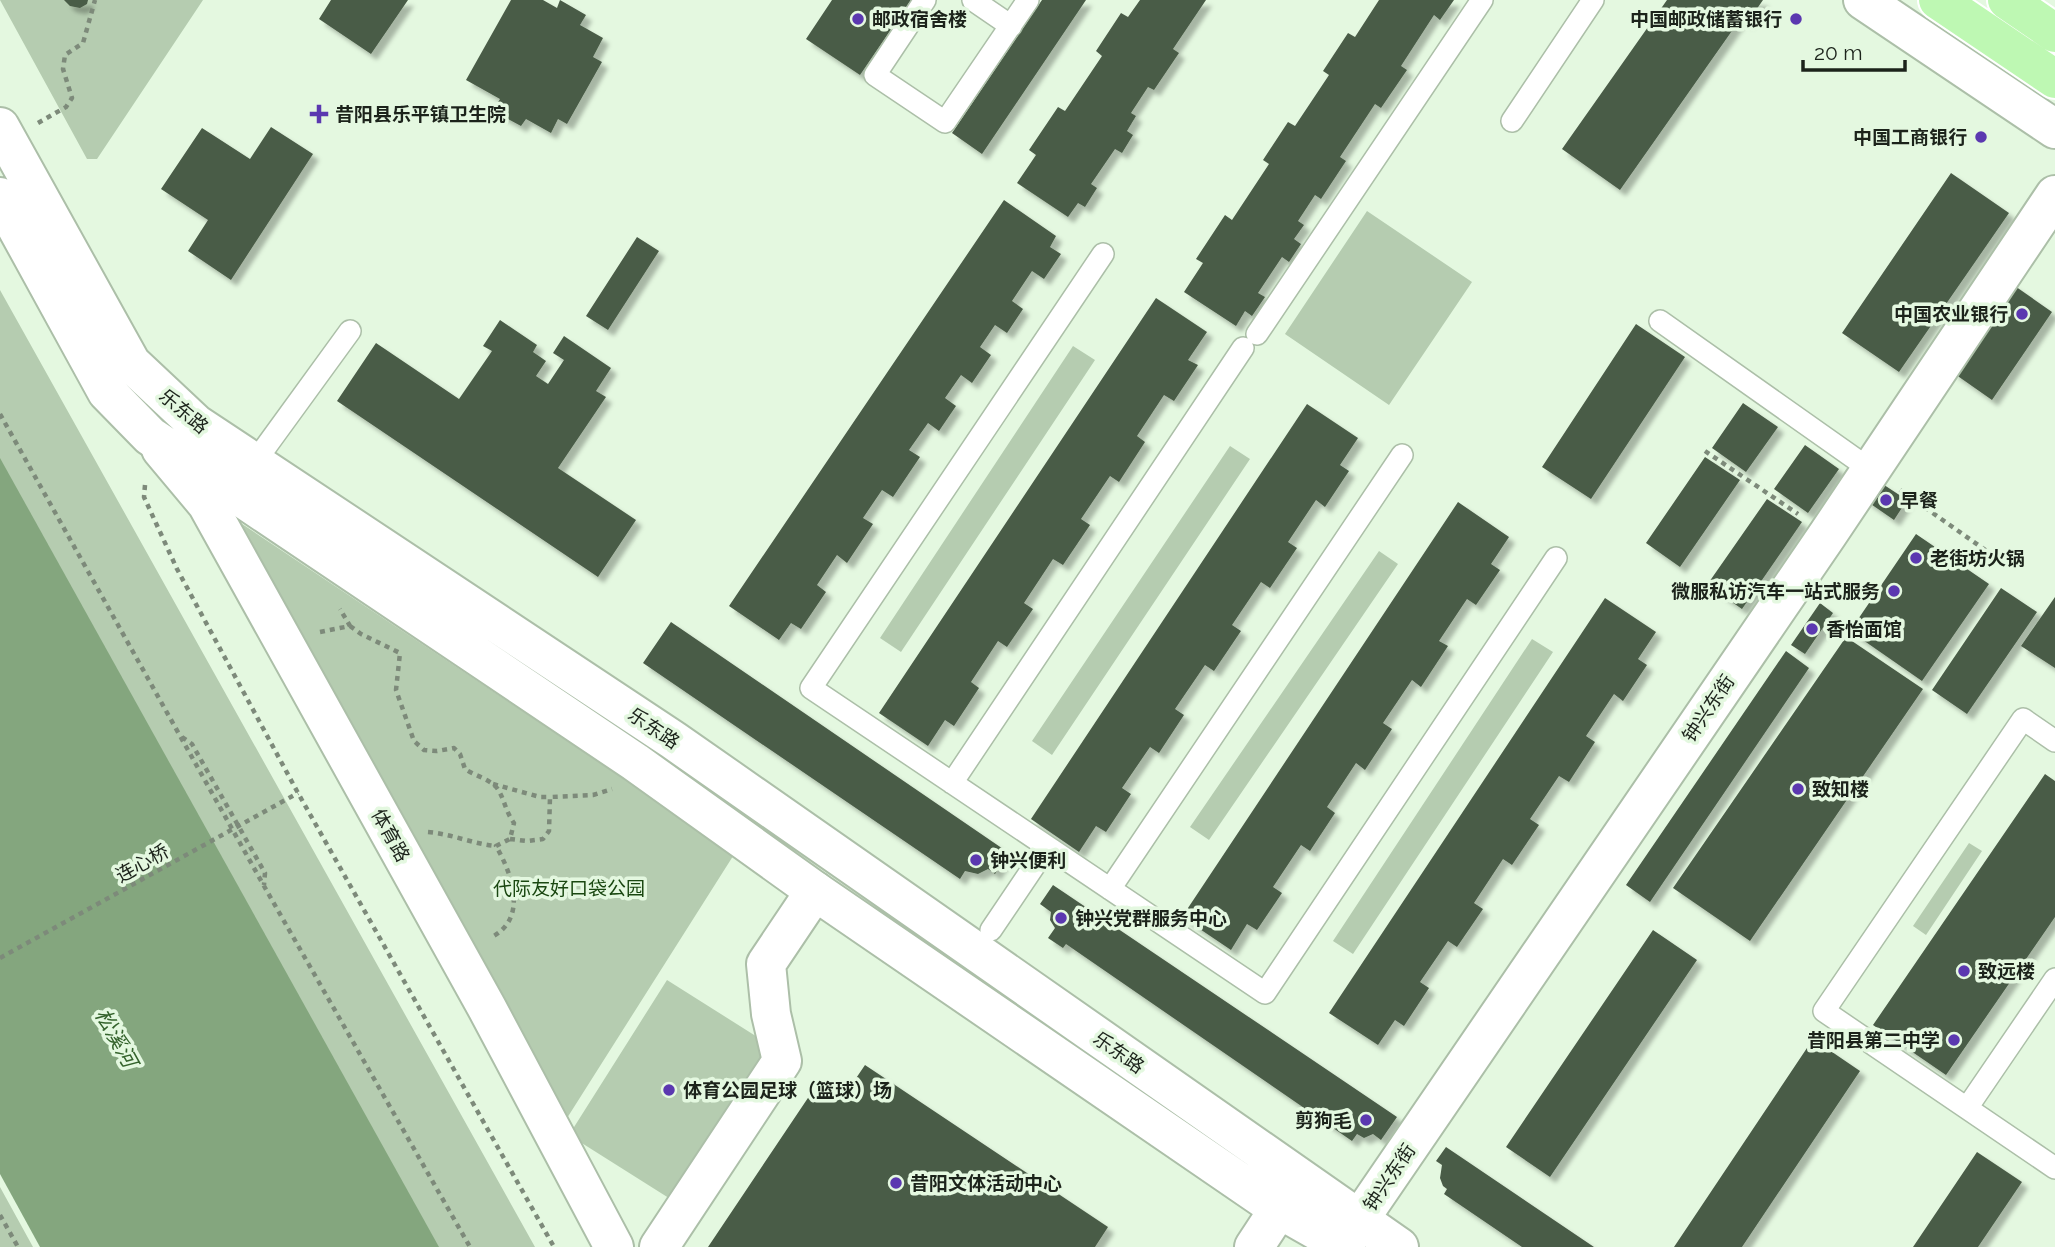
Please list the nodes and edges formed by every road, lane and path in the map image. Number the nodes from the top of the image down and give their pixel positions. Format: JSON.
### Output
{"nodes":[{"id":1,"x":95,"y":0,"type":"edge"},
{"id":2,"x":925,"y":0,"type":"edge"},
{"id":3,"x":973,"y":0,"type":"edge"},
{"id":4,"x":1028,"y":0,"type":"edge"},
{"id":5,"x":1482,"y":0,"type":"edge"},
{"id":6,"x":1593,"y":0,"type":"edge"},
{"id":7,"x":1864,"y":0,"type":"edge"},
{"id":8,"x":1938,"y":0,"type":"edge"},
{"id":9,"x":2007,"y":0,"type":"edge"},
{"id":10,"x":1011,"y":26,"type":"junction"},
{"id":11,"x":2055,"y":32,"type":"edge"},
{"id":12,"x":2055,"y":79,"type":"edge"},
{"id":13,"x":1512,"y":121,"type":"dead end"},
{"id":14,"x":2055,"y":128,"type":"edge"},
{"id":15,"x":4,"y":134,"type":"edge"},
{"id":16,"x":2055,"y":195,"type":"edge"},
{"id":17,"x":0,"y":197,"type":"edge"},
{"id":18,"x":1103,"y":254,"type":"dead end"},
{"id":19,"x":1660,"y":321,"type":"dead end"},
{"id":20,"x":349,"y":331,"type":"dead end"},
{"id":21,"x":0,"y":414,"type":"edge"},
{"id":22,"x":150,"y":436,"type":"junction"},
{"id":23,"x":1705,"y":451,"type":"dead end"},
{"id":24,"x":1402,"y":455,"type":"dead end"},
{"id":25,"x":254,"y":463,"type":"junction"},
{"id":26,"x":1871,"y":470,"type":"junction"},
{"id":27,"x":144,"y":497,"type":"dead end"},
{"id":28,"x":1828,"y":534,"type":"junction"},
{"id":29,"x":1556,"y":558,"type":"dead end"},
{"id":30,"x":333,"y":560,"type":"junction"},
{"id":31,"x":2008,"y":566,"type":"dead end"},
{"id":32,"x":273,"y":622,"type":"junction"},
{"id":33,"x":350,"y":626,"type":"junction"},
{"id":34,"x":179,"y":735,"type":"junction"},
{"id":35,"x":2055,"y":741,"type":"edge"},
{"id":36,"x":635,"y":762,"type":"junction"},
{"id":37,"x":952,"y":783,"type":"junction"},
{"id":38,"x":492,"y":784,"type":"junction"},
{"id":39,"x":298,"y":793,"type":"junction"},
{"id":40,"x":550,"y":797,"type":"junction"},
{"id":41,"x":239,"y":826,"type":"junction"},
{"id":42,"x":391,"y":836,"type":"junction"},
{"id":43,"x":510,"y":839,"type":"junction"},
{"id":44,"x":496,"y":846,"type":"junction"},
{"id":45,"x":1047,"y":847,"type":"junction"},
{"id":46,"x":264,"y":886,"type":"junction"},
{"id":47,"x":1110,"y":889,"type":"junction"},
{"id":48,"x":815,"y":891,"type":"junction"},
{"id":49,"x":991,"y":930,"type":"dead end"},
{"id":50,"x":457,"y":954,"type":"junction"},
{"id":51,"x":0,"y":958,"type":"edge"},
{"id":52,"x":2055,"y":979,"type":"edge"},
{"id":53,"x":1967,"y":1108,"type":"junction"},
{"id":54,"x":2055,"y":1168,"type":"edge"},
{"id":55,"x":1279,"y":1209,"type":"junction"},
{"id":56,"x":0,"y":1215,"type":"edge"},
{"id":57,"x":1353,"y":1233,"type":"edge"},
{"id":58,"x":18,"y":1247,"type":"edge"},
{"id":59,"x":470,"y":1247,"type":"edge"},
{"id":60,"x":554,"y":1247,"type":"edge"},
{"id":61,"x":614,"y":1247,"type":"edge"},
{"id":62,"x":659,"y":1247,"type":"edge"},
{"id":63,"x":1254,"y":1247,"type":"edge"},
{"id":64,"x":1399,"y":1247,"type":"edge"}],
"edges":[{"from":1,"to":15,"type":"path"},
{"from":2,"to":10,"type":"lane"},
{"from":3,"to":10,"type":"lane"},
{"from":4,"to":10,"type":"lane"},
{"from":5,"to":37,"type":"lane"},
{"from":6,"to":13,"type":"lane"},
{"from":7,"to":14,"type":"main road"},
{"from":8,"to":12,"type":"main road"},
{"from":9,"to":11,"type":"main road"},
{"from":15,"to":25,"type":"main road","name":"乐东路"},
{"from":16,"to":26,"type":"main road","name":"钟兴东街"},
{"from":17,"to":22,"type":"main road","name":"乐东路"},
{"from":18,"to":37,"type":"lane"},
{"from":19,"to":26,"type":"lane"},
{"from":20,"to":25,"type":"lane"},
{"from":21,"to":34,"type":"path"},
{"from":22,"to":30,"type":"main road","name":"乐东路"},
{"from":22,"to":32,"type":"main road","name":"体育路"},
{"from":23,"to":28,"type":"path"},
{"from":24,"to":47,"type":"lane"},
{"from":25,"to":57,"type":"main road","name":"乐东路"},
{"from":26,"to":28,"type":"main road","name":"钟兴东街"},
{"from":26,"to":31,"type":"path"},
{"from":27,"to":39,"type":"path"},
{"from":28,"to":57,"type":"main road","name":"钟兴东街"},
{"from":29,"to":47,"type":"lane"},
{"from":30,"to":33,"type":"path"},
{"from":30,"to":36,"type":"main road","name":"乐东路"},
{"from":32,"to":33,"type":"path"},
{"from":32,"to":42,"type":"main road","name":"体育路"},
{"from":33,"to":38,"type":"path"},
{"from":34,"to":41,"type":"path"},
{"from":34,"to":46,"type":"path"},
{"from":35,"to":53,"type":"lane"},
{"from":36,"to":40,"type":"path"},
{"from":36,"to":48,"type":"main road","name":"乐东路"},
{"from":37,"to":45,"type":"lane"},
{"from":38,"to":40,"type":"path"},
{"from":38,"to":43,"type":"path"},
{"from":39,"to":41,"type":"path","name":"连心桥","bridge":true},
{"from":39,"to":60,"type":"path"},
{"from":40,"to":43,"type":"path"},
{"from":41,"to":46,"type":"path"},
{"from":41,"to":51,"type":"path","name":"连心桥","bridge":true},
{"from":42,"to":44,"type":"path"},
{"from":42,"to":50,"type":"main road","name":"体育路"},
{"from":43,"to":44,"type":"path"},
{"from":44,"to":50,"type":"path"},
{"from":45,"to":47,"type":"lane"},
{"from":45,"to":49,"type":"lane"},
{"from":46,"to":59,"type":"path"},
{"from":48,"to":55,"type":"main road","name":"乐东路"},
{"from":48,"to":62,"type":"main road"},
{"from":50,"to":61,"type":"main road","name":"体育路"},
{"from":52,"to":53,"type":"lane"},
{"from":53,"to":54,"type":"lane"},
{"from":55,"to":57,"type":"main road","name":"乐东路"},
{"from":55,"to":63,"type":"main road"},
{"from":56,"to":58,"type":"path"},
{"from":57,"to":64,"type":"main road","name":"乐东路"}]}
